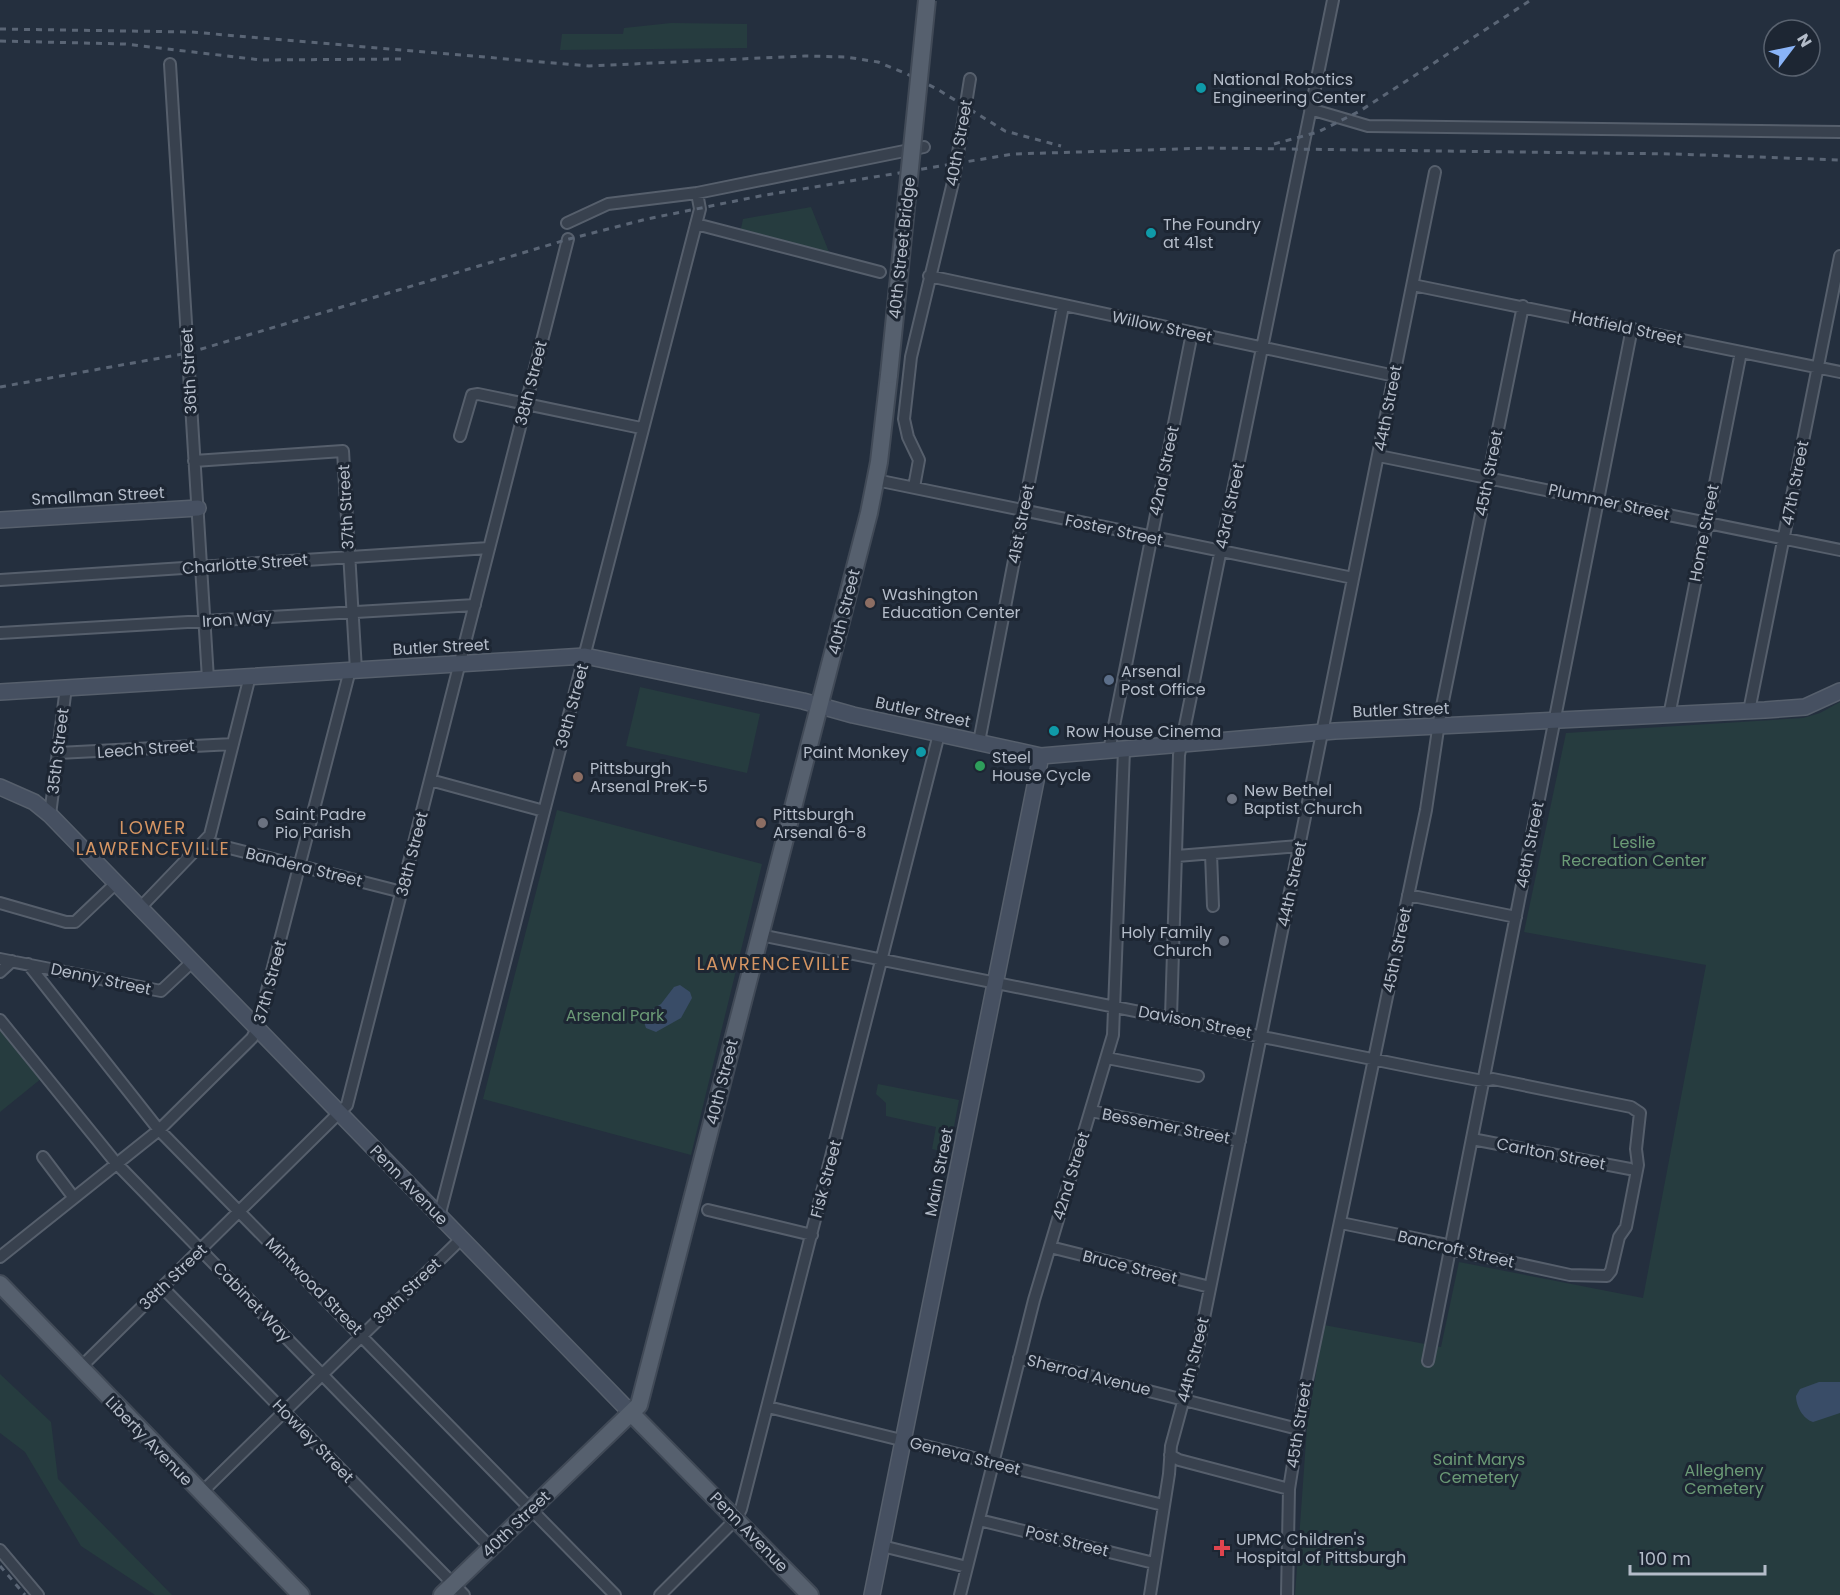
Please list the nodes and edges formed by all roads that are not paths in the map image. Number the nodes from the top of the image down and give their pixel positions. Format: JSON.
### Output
{"nodes":[{"id":1,"x":927,"y":0,"type":"edge"},
{"id":2,"x":1333,"y":0,"type":"edge"},
{"id":3,"x":171,"y":64,"type":"dead end"},
{"id":4,"x":970,"y":80,"type":"dead end"},
{"id":5,"x":1310,"y":109,"type":"junction"},
{"id":6,"x":1840,"y":132,"type":"edge"},
{"id":7,"x":924,"y":147,"type":"dead end"},
{"id":8,"x":1435,"y":172,"type":"dead end"},
{"id":9,"x":697,"y":193,"type":"junction"},
{"id":10,"x":567,"y":223,"type":"dead end"},
{"id":11,"x":696,"y":224,"type":"junction"},
{"id":12,"x":568,"y":239,"type":"dead end"},
{"id":13,"x":1840,"y":256,"type":"edge"},
{"id":14,"x":880,"y":272,"type":"dead end"},
{"id":15,"x":928,"y":276,"type":"junction"},
{"id":16,"x":1413,"y":285,"type":"junction"},
{"id":17,"x":1063,"y":306,"type":"junction"},
{"id":18,"x":1523,"y":306,"type":"junction"},
{"id":19,"x":1632,"y":328,"type":"junction"},
{"id":20,"x":1192,"y":333,"type":"junction"},
{"id":21,"x":1263,"y":348,"type":"junction"},
{"id":22,"x":1741,"y":352,"type":"junction"},
{"id":23,"x":1818,"y":367,"type":"junction"},
{"id":24,"x":1840,"y":372,"type":"edge"},
{"id":25,"x":1395,"y":376,"type":"junction"},
{"id":26,"x":526,"y":404,"type":"junction"},
{"id":27,"x":641,"y":428,"type":"junction"},
{"id":28,"x":460,"y":436,"type":"dead end"},
{"id":29,"x":1379,"y":456,"type":"junction"},
{"id":30,"x":194,"y":461,"type":"junction"},
{"id":31,"x":1488,"y":478,"type":"junction"},
{"id":32,"x":914,"y":487,"type":"junction"},
{"id":33,"x":874,"y":488,"type":"junction"},
{"id":34,"x":1598,"y":500,"type":"junction"},
{"id":35,"x":198,"y":508,"type":"junction"},
{"id":36,"x":1023,"y":511,"type":"junction"},
{"id":37,"x":0,"y":520,"type":"edge"},
{"id":38,"x":1707,"y":522,"type":"junction"},
{"id":39,"x":1150,"y":537,"type":"junction"},
{"id":40,"x":1784,"y":538,"type":"junction"},
{"id":41,"x":489,"y":548,"type":"junction"},
{"id":42,"x":1840,"y":550,"type":"edge"},
{"id":43,"x":1221,"y":552,"type":"junction"},
{"id":44,"x":349,"y":557,"type":"junction"},
{"id":45,"x":201,"y":567,"type":"junction"},
{"id":46,"x":1353,"y":578,"type":"junction"},
{"id":47,"x":0,"y":579,"type":"edge"},
{"id":48,"x":474,"y":605,"type":"junction"},
{"id":49,"x":353,"y":612,"type":"junction"},
{"id":50,"x":206,"y":621,"type":"junction"},
{"id":51,"x":0,"y":633,"type":"edge"},
{"id":52,"x":585,"y":656,"type":"junction"},
{"id":53,"x":460,"y":664,"type":"junction"},
{"id":54,"x":353,"y":670,"type":"junction"},
{"id":55,"x":250,"y":676,"type":"junction"},
{"id":56,"x":208,"y":679,"type":"junction"},
{"id":57,"x":66,"y":687,"type":"junction"},
{"id":58,"x":1840,"y":691,"type":"edge"},
{"id":59,"x":0,"y":692,"type":"edge"},
{"id":60,"x":819,"y":706,"type":"junction"},
{"id":61,"x":1749,"y":711,"type":"junction"},
{"id":62,"x":1669,"y":716,"type":"junction"},
{"id":63,"x":1555,"y":720,"type":"junction"},
{"id":64,"x":1440,"y":727,"type":"junction"},
{"id":65,"x":1323,"y":732,"type":"junction"},
{"id":66,"x":939,"y":734,"type":"junction"},
{"id":67,"x":979,"y":742,"type":"junction"},
{"id":68,"x":233,"y":744,"type":"junction"},
{"id":69,"x":1181,"y":745,"type":"junction"},
{"id":70,"x":1117,"y":750,"type":"junction"},
{"id":71,"x":58,"y":753,"type":"junction"},
{"id":72,"x":1041,"y":756,"type":"junction"},
{"id":73,"x":430,"y":780,"type":"junction"},
{"id":74,"x":0,"y":787,"type":"edge"},
{"id":75,"x":544,"y":811,"type":"junction"},
{"id":76,"x":50,"y":815,"type":"junction"},
{"id":77,"x":206,"y":842,"type":"junction"},
{"id":78,"x":1299,"y":846,"type":"junction"},
{"id":79,"x":1210,"y":854,"type":"junction"},
{"id":80,"x":1177,"y":856,"type":"junction"},
{"id":81,"x":300,"y":866,"type":"junction"},
{"id":82,"x":114,"y":884,"type":"junction"},
{"id":83,"x":402,"y":892,"type":"junction"},
{"id":84,"x":1408,"y":895,"type":"junction"},
{"id":85,"x":0,"y":903,"type":"edge"},
{"id":86,"x":1213,"y":906,"type":"dead end"},
{"id":87,"x":139,"y":909,"type":"junction"},
{"id":88,"x":1516,"y":917,"type":"junction"},
{"id":89,"x":760,"y":934,"type":"junction"},
{"id":90,"x":0,"y":959,"type":"edge"},
{"id":91,"x":882,"y":959,"type":"junction"},
{"id":92,"x":12,"y":961,"type":"junction"},
{"id":93,"x":192,"y":962,"type":"junction"},
{"id":94,"x":28,"y":964,"type":"junction"},
{"id":95,"x":0,"y":972,"type":"edge"},
{"id":96,"x":996,"y":982,"type":"junction"},
{"id":97,"x":1115,"y":1006,"type":"junction"},
{"id":98,"x":1171,"y":1017,"type":"junction"},
{"id":99,"x":0,"y":1020,"type":"edge"},
{"id":100,"x":257,"y":1029,"type":"junction"},
{"id":101,"x":1262,"y":1035,"type":"junction"},
{"id":102,"x":1107,"y":1058,"type":"junction"},
{"id":103,"x":1375,"y":1058,"type":"junction"},
{"id":104,"x":1198,"y":1076,"type":"dead end"},
{"id":105,"x":1483,"y":1081,"type":"junction"},
{"id":106,"x":1631,"y":1107,"type":"joint"},
{"id":107,"x":1091,"y":1111,"type":"junction"},
{"id":108,"x":340,"y":1114,"type":"junction"},
{"id":109,"x":159,"y":1130,"type":"junction"},
{"id":110,"x":1472,"y":1139,"type":"junction"},
{"id":111,"x":1240,"y":1141,"type":"junction"},
{"id":112,"x":43,"y":1157,"type":"dead end"},
{"id":113,"x":116,"y":1163,"type":"junction"},
{"id":114,"x":1630,"y":1169,"type":"dead end"},
{"id":115,"x":74,"y":1198,"type":"junction"},
{"id":116,"x":708,"y":1210,"type":"dead end"},
{"id":117,"x":240,"y":1212,"type":"junction"},
{"id":118,"x":440,"y":1217,"type":"junction"},
{"id":119,"x":1341,"y":1223,"type":"junction"},
{"id":120,"x":812,"y":1234,"type":"junction"},
{"id":121,"x":460,"y":1240,"type":"junction"},
{"id":122,"x":1050,"y":1247,"type":"junction"},
{"id":123,"x":1450,"y":1249,"type":"junction"},
{"id":124,"x":201,"y":1250,"type":"junction"},
{"id":125,"x":0,"y":1257,"type":"edge"},
{"id":126,"x":0,"y":1284,"type":"edge"},
{"id":127,"x":1210,"y":1287,"type":"junction"},
{"id":128,"x":163,"y":1288,"type":"junction"},
{"id":129,"x":362,"y":1336,"type":"junction"},
{"id":130,"x":1019,"y":1358,"type":"junction"},
{"id":131,"x":1428,"y":1361,"type":"dead end"},
{"id":132,"x":80,"y":1368,"type":"junction"},
{"id":133,"x":323,"y":1374,"type":"junction"},
{"id":134,"x":1185,"y":1399,"type":"junction"},
{"id":135,"x":768,"y":1407,"type":"junction"},
{"id":136,"x":284,"y":1411,"type":"junction"},
{"id":137,"x":631,"y":1413,"type":"junction"},
{"id":138,"x":1298,"y":1429,"type":"junction"},
{"id":139,"x":903,"y":1440,"type":"junction"},
{"id":140,"x":1170,"y":1455,"type":"junction"},
{"id":141,"x":993,"y":1463,"type":"junction"},
{"id":142,"x":1289,"y":1489,"type":"junction"},
{"id":143,"x":200,"y":1494,"type":"junction"},
{"id":144,"x":1163,"y":1505,"type":"junction"},
{"id":145,"x":532,"y":1509,"type":"junction"},
{"id":146,"x":736,"y":1519,"type":"junction"},
{"id":147,"x":979,"y":1520,"type":"junction"},
{"id":148,"x":882,"y":1546,"type":"junction"},
{"id":149,"x":491,"y":1548,"type":"junction"},
{"id":150,"x":0,"y":1550,"type":"edge"},
{"id":151,"x":1154,"y":1563,"type":"junction"},
{"id":152,"x":967,"y":1567,"type":"junction"},
{"id":153,"x":453,"y":1591,"type":"edge"},
{"id":154,"x":961,"y":1594,"type":"edge"},
{"id":155,"x":39,"y":1595,"type":"edge"},
{"id":156,"x":301,"y":1595,"type":"edge"},
{"id":157,"x":615,"y":1595,"type":"edge"},
{"id":158,"x":660,"y":1595,"type":"edge"},
{"id":159,"x":810,"y":1595,"type":"edge"},
{"id":160,"x":872,"y":1595,"type":"edge"},
{"id":161,"x":1150,"y":1595,"type":"edge"},
{"id":162,"x":1287,"y":1595,"type":"edge"}],
"edges":[{"from":1,"to":33,"type":"main road","name":"40th Street Bridge","bridge":true},
{"from":2,"to":5,"type":"street","name":"43rd Street"},
{"from":3,"to":30,"type":"street","name":"36th Street"},
{"from":4,"to":15,"type":"street","name":"40th Street"},
{"from":5,"to":6,"type":"street"},
{"from":5,"to":21,"type":"street","name":"43rd Street"},
{"from":7,"to":9,"type":"street"},
{"from":8,"to":16,"type":"street","name":"44th Street"},
{"from":9,"to":10,"type":"street"},
{"from":9,"to":11,"type":"street","name":"39th Street"},
{"from":11,"to":14,"type":"street"},
{"from":11,"to":27,"type":"street","name":"39th Street"},
{"from":12,"to":26,"type":"street","name":"38th Street"},
{"from":13,"to":23,"type":"street","name":"47th Street"},
{"from":15,"to":17,"type":"street","name":"Willow Street"},
{"from":15,"to":32,"type":"street","name":"40th Street"},
{"from":16,"to":18,"type":"street","name":"Hatfield Street"},
{"from":16,"to":25,"type":"street","name":"44th Street"},
{"from":17,"to":20,"type":"street","name":"Willow Street"},
{"from":17,"to":36,"type":"street","name":"41st Street"},
{"from":18,"to":19,"type":"street","name":"Hatfield Street"},
{"from":18,"to":31,"type":"street","name":"45th Street"},
{"from":19,"to":22,"type":"street","name":"Hatfield Street"},
{"from":19,"to":34,"type":"street","name":"46th Street"},
{"from":20,"to":21,"type":"street","name":"Willow Street"},
{"from":20,"to":39,"type":"street","name":"42nd Street"},
{"from":21,"to":25,"type":"street","name":"Willow Street"},
{"from":21,"to":43,"type":"street","name":"43rd Street"},
{"from":22,"to":23,"type":"street","name":"Hatfield Street"},
{"from":22,"to":38,"type":"street","name":"Home Street"},
{"from":23,"to":24,"type":"street","name":"Hatfield Street"},
{"from":23,"to":40,"type":"street","name":"47th Street"},
{"from":25,"to":29,"type":"street","name":"44th Street"},
{"from":26,"to":27,"type":"street"},
{"from":26,"to":28,"type":"street"},
{"from":26,"to":41,"type":"street","name":"38th Street"},
{"from":27,"to":52,"type":"street","name":"39th Street"},
{"from":29,"to":31,"type":"street","name":"Plummer Street"},
{"from":29,"to":46,"type":"street","name":"44th Street"},
{"from":30,"to":35,"type":"street","name":"36th Street"},
{"from":30,"to":44,"type":"street","name":"37th Street"},
{"from":31,"to":34,"type":"street","name":"Plummer Street"},
{"from":31,"to":64,"type":"street","name":"45th Street"},
{"from":32,"to":33,"type":"street","name":"Foster Street"},
{"from":32,"to":36,"type":"street","name":"Foster Street"},
{"from":33,"to":60,"type":"main road","name":"40th Street"},
{"from":34,"to":38,"type":"street","name":"Plummer Street"},
{"from":34,"to":63,"type":"street","name":"46th Street"},
{"from":35,"to":37,"type":"main road","name":"Smallman Street"},
{"from":35,"to":45,"type":"street","name":"36th Street"},
{"from":36,"to":39,"type":"street","name":"Foster Street"},
{"from":36,"to":67,"type":"street","name":"41st Street"},
{"from":38,"to":40,"type":"street","name":"Plummer Street"},
{"from":38,"to":62,"type":"street","name":"Home Street"},
{"from":39,"to":43,"type":"street","name":"Foster Street"},
{"from":39,"to":70,"type":"street","name":"42nd Street"},
{"from":40,"to":42,"type":"street","name":"Plummer Street"},
{"from":40,"to":61,"type":"street","name":"47th Street"},
{"from":41,"to":44,"type":"street","name":"Charlotte Street"},
{"from":41,"to":48,"type":"street","name":"38th Street"},
{"from":43,"to":46,"type":"street","name":"Foster Street"},
{"from":43,"to":69,"type":"street","name":"43rd Street"},
{"from":44,"to":45,"type":"street","name":"Charlotte Street"},
{"from":44,"to":49,"type":"street","name":"37th Street"},
{"from":45,"to":47,"type":"street","name":"Charlotte Street"},
{"from":45,"to":50,"type":"street","name":"36th Street"},
{"from":46,"to":65,"type":"street","name":"44th Street"},
{"from":48,"to":49,"type":"street","name":"Iron Way"},
{"from":48,"to":53,"type":"street","name":"38th Street"},
{"from":49,"to":50,"type":"street","name":"Iron Way"},
{"from":49,"to":54,"type":"street","name":"37th Street"},
{"from":50,"to":51,"type":"street","name":"Iron Way"},
{"from":50,"to":56,"type":"street","name":"36th Street"},
{"from":52,"to":53,"type":"main road","name":"Butler Street"},
{"from":52,"to":60,"type":"main road","name":"Butler Street"},
{"from":52,"to":75,"type":"street","name":"39th Street"},
{"from":53,"to":54,"type":"main road","name":"Butler Street"},
{"from":53,"to":73,"type":"street","name":"38th Street"},
{"from":54,"to":55,"type":"main road","name":"Butler Street"},
{"from":54,"to":81,"type":"street","name":"37th Street"},
{"from":55,"to":56,"type":"main road","name":"Butler Street"},
{"from":55,"to":68,"type":"street"},
{"from":56,"to":57,"type":"main road","name":"Butler Street"},
{"from":57,"to":59,"type":"main road","name":"Butler Street"},
{"from":57,"to":71,"type":"street","name":"35th Street"},
{"from":58,"to":61,"type":"main road","name":"Butler Street"},
{"from":60,"to":66,"type":"main road","name":"Butler Street"},
{"from":60,"to":89,"type":"main road","name":"40th Street"},
{"from":61,"to":62,"type":"main road","name":"Butler Street"},
{"from":62,"to":63,"type":"main road","name":"Butler Street"},
{"from":63,"to":64,"type":"main road","name":"Butler Street"},
{"from":63,"to":88,"type":"street","name":"46th Street"},
{"from":64,"to":65,"type":"main road","name":"Butler Street"},
{"from":64,"to":84,"type":"street","name":"45th Street"},
{"from":65,"to":69,"type":"main road","name":"Butler Street"},
{"from":65,"to":78,"type":"street","name":"44th Street"},
{"from":66,"to":67,"type":"main road","name":"Butler Street"},
{"from":66,"to":91,"type":"street","name":"Fisk Street"},
{"from":67,"to":72,"type":"main road","name":"Butler Street"},
{"from":68,"to":71,"type":"street","name":"Leech Street"},
{"from":68,"to":77,"type":"street"},
{"from":69,"to":70,"type":"main road","name":"Butler Street"},
{"from":69,"to":80,"type":"street","name":"43rd Street"},
{"from":70,"to":72,"type":"main road","name":"Butler Street"},
{"from":70,"to":97,"type":"street","name":"42nd Street"},
{"from":71,"to":76,"type":"street","name":"35th Street"},
{"from":72,"to":96,"type":"main road","name":"Main Street"},
{"from":73,"to":75,"type":"street"},
{"from":73,"to":83,"type":"street","name":"38th Street"},
{"from":74,"to":76,"type":"main road","name":"Penn Avenue"},
{"from":75,"to":118,"type":"street","name":"39th Street"},
{"from":76,"to":82,"type":"main road","name":"Penn Avenue"},
{"from":77,"to":81,"type":"street","name":"Bandera Street"},
{"from":77,"to":87,"type":"street"},
{"from":78,"to":79,"type":"street"},
{"from":78,"to":101,"type":"street","name":"44th Street"},
{"from":79,"to":80,"type":"street"},
{"from":79,"to":86,"type":"street"},
{"from":80,"to":98,"type":"street","name":"43rd Street"},
{"from":81,"to":83,"type":"street","name":"Bandera Street"},
{"from":81,"to":100,"type":"street","name":"37th Street"},
{"from":82,"to":85,"type":"street"},
{"from":82,"to":87,"type":"main road","name":"Penn Avenue"},
{"from":83,"to":108,"type":"street","name":"38th Street"},
{"from":84,"to":88,"type":"street"},
{"from":84,"to":103,"type":"street","name":"45th Street"},
{"from":87,"to":93,"type":"main road","name":"Penn Avenue"},
{"from":88,"to":105,"type":"street","name":"46th Street"},
{"from":89,"to":91,"type":"street","name":"Davison Street"},
{"from":89,"to":137,"type":"main road","name":"40th Street"},
{"from":90,"to":92,"type":"street","name":"Denny Street"},
{"from":91,"to":96,"type":"street","name":"Davison Street"},
{"from":91,"to":120,"type":"street","name":"Fisk Street"},
{"from":92,"to":94,"type":"street","name":"Denny Street"},
{"from":92,"to":95,"type":"street"},
{"from":93,"to":94,"type":"street","name":"Denny Street"},
{"from":93,"to":100,"type":"main road","name":"Penn Avenue"},
{"from":94,"to":109,"type":"street","name":"Mintwood Street"},
{"from":96,"to":97,"type":"street","name":"Davison Street"},
{"from":96,"to":139,"type":"main road","name":"Main Street"},
{"from":97,"to":98,"type":"street","name":"Davison Street"},
{"from":97,"to":102,"type":"street","name":"42nd Street"},
{"from":98,"to":101,"type":"street","name":"Davison Street"},
{"from":99,"to":113,"type":"street","name":"Cabinet Way"},
{"from":100,"to":108,"type":"main road","name":"Penn Avenue"},
{"from":100,"to":109,"type":"street","name":"37th Street"},
{"from":101,"to":103,"type":"street","name":"Davison Street"},
{"from":101,"to":111,"type":"street","name":"44th Street"},
{"from":102,"to":104,"type":"street"},
{"from":102,"to":107,"type":"street","name":"42nd Street"},
{"from":103,"to":105,"type":"street","name":"Davison Street"},
{"from":103,"to":119,"type":"street","name":"45th Street"},
{"from":105,"to":106,"type":"street","name":"Davison Street"},
{"from":105,"to":110,"type":"street","name":"46th Street"},
{"from":106,"to":123,"type":"street","name":"Bancroft Street"},
{"from":107,"to":111,"type":"street","name":"Bessemer Street"},
{"from":107,"to":122,"type":"street","name":"42nd Street"},
{"from":108,"to":117,"type":"street","name":"38th Street"},
{"from":108,"to":118,"type":"main road","name":"Penn Avenue"},
{"from":109,"to":113,"type":"street","name":"37th Street"},
{"from":109,"to":117,"type":"street","name":"Mintwood Street"},
{"from":110,"to":114,"type":"street","name":"Carlton Street"},
{"from":110,"to":123,"type":"street","name":"46th Street"},
{"from":111,"to":127,"type":"street","name":"44th Street"},
{"from":112,"to":115,"type":"street"},
{"from":113,"to":115,"type":"street","name":"37th Street"},
{"from":113,"to":124,"type":"street","name":"Cabinet Way"},
{"from":115,"to":125,"type":"street","name":"37th Street"},
{"from":116,"to":120,"type":"street"},
{"from":117,"to":124,"type":"street","name":"38th Street"},
{"from":117,"to":129,"type":"street","name":"Mintwood Street"},
{"from":118,"to":121,"type":"main road","name":"Penn Avenue"},
{"from":119,"to":123,"type":"street","name":"Bancroft Street"},
{"from":119,"to":138,"type":"street","name":"45th Street"},
{"from":120,"to":135,"type":"street","name":"Fisk Street"},
{"from":121,"to":129,"type":"street","name":"39th Street"},
{"from":121,"to":137,"type":"main road","name":"Penn Avenue"},
{"from":122,"to":127,"type":"street","name":"Bruce Street"},
{"from":122,"to":130,"type":"street","name":"42nd Street"},
{"from":123,"to":131,"type":"street","name":"46th Street"},
{"from":124,"to":128,"type":"street","name":"38th Street"},
{"from":124,"to":133,"type":"street","name":"Cabinet Way"},
{"from":126,"to":132,"type":"main road","name":"Liberty Avenue"},
{"from":127,"to":134,"type":"street","name":"44th Street"},
{"from":128,"to":132,"type":"street","name":"38th Street"},
{"from":128,"to":136,"type":"street","name":"Howley Street"},
{"from":129,"to":133,"type":"street","name":"39th Street"},
{"from":129,"to":145,"type":"street","name":"Mintwood Street"},
{"from":130,"to":134,"type":"street","name":"Sherrod Avenue"},
{"from":130,"to":141,"type":"street","name":"42nd Street"},
{"from":132,"to":143,"type":"main road","name":"Liberty Avenue"},
{"from":133,"to":136,"type":"street","name":"39th Street"},
{"from":133,"to":149,"type":"street","name":"Cabinet Way"},
{"from":134,"to":138,"type":"street","name":"Sherrod Avenue"},
{"from":134,"to":140,"type":"street","name":"44th Street"},
{"from":135,"to":139,"type":"street","name":"Geneva Street"},
{"from":135,"to":146,"type":"street","name":"Fisk Street"},
{"from":136,"to":143,"type":"street","name":"39th Street"},
{"from":136,"to":153,"type":"street","name":"Howley Street"},
{"from":137,"to":145,"type":"main road","name":"40th Street"},
{"from":137,"to":146,"type":"main road","name":"Penn Avenue"},
{"from":138,"to":142,"type":"street","name":"45th Street"},
{"from":139,"to":141,"type":"street","name":"Geneva Street"},
{"from":139,"to":148,"type":"main road","name":"Main Street"},
{"from":140,"to":142,"type":"street"},
{"from":140,"to":144,"type":"street","name":"44th Street"},
{"from":141,"to":144,"type":"street","name":"Geneva Street"},
{"from":141,"to":147,"type":"street","name":"42nd Street"},
{"from":142,"to":162,"type":"street","name":"45th Street"},
{"from":143,"to":156,"type":"main road","name":"Liberty Avenue"},
{"from":144,"to":151,"type":"street","name":"44th Street"},
{"from":145,"to":149,"type":"main road","name":"40th Street"},
{"from":145,"to":157,"type":"street","name":"Mintwood Street"},
{"from":146,"to":158,"type":"street","name":"Fisk Street"},
{"from":146,"to":159,"type":"main road","name":"Penn Avenue"},
{"from":147,"to":151,"type":"street","name":"Post Street"},
{"from":147,"to":152,"type":"street","name":"42nd Street"},
{"from":148,"to":152,"type":"street"},
{"from":148,"to":160,"type":"main road","name":"Main Street"},
{"from":149,"to":153,"type":"main road","name":"40th Street"},
{"from":150,"to":155,"type":"street"},
{"from":151,"to":161,"type":"street","name":"44th Street"},
{"from":152,"to":154,"type":"street","name":"42nd Street"}]}
